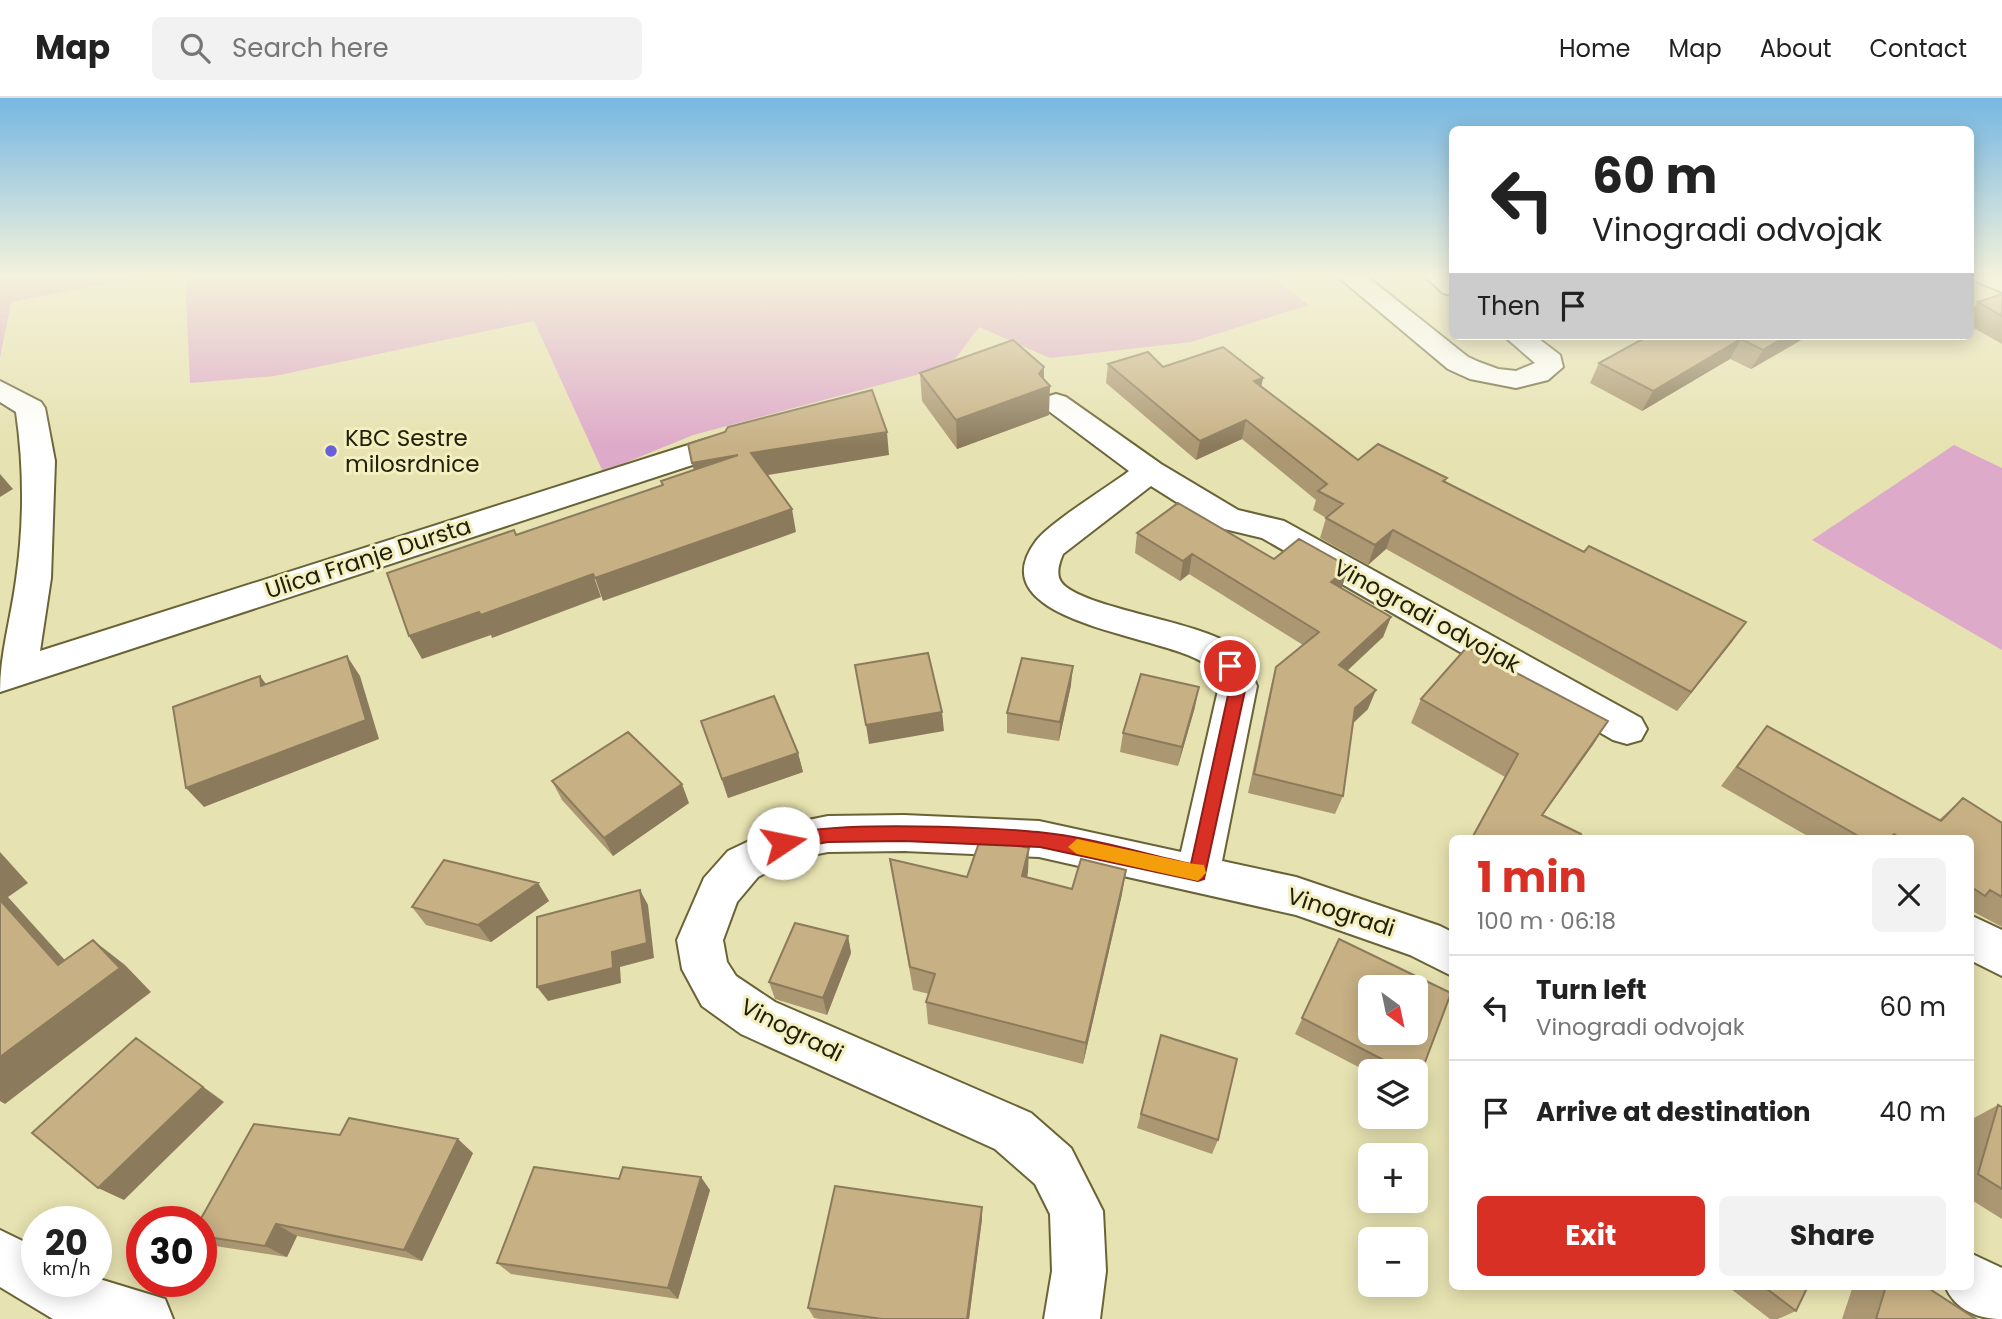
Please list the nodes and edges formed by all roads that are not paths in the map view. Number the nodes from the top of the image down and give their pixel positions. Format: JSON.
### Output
{"nodes":[{"id":1,"x":1420,"y":332,"type":"edge"},
{"id":2,"x":1524,"y":340,"type":"edge"},
{"id":3,"x":0,"y":390,"type":"edge"},
{"id":4,"x":1056,"y":403,"type":"dead end"},
{"id":5,"x":718,"y":446,"type":"edge"},
{"id":6,"x":1150,"y":471,"type":"junction"},
{"id":7,"x":9,"y":675,"type":"edge"},
{"id":8,"x":1627,"y":729,"type":"dead end"},
{"id":9,"x":1198,"y":873,"type":"junction"},
{"id":10,"x":1974,"y":938,"type":"edge"},
{"id":11,"x":1449,"y":954,"type":"edge"},
{"id":12,"x":2002,"y":955,"type":"edge"},
{"id":13,"x":0,"y":1257,"type":"edge"},
{"id":14,"x":21,"y":1269,"type":"edge"},
{"id":15,"x":1974,"y":1282,"type":"edge"},
{"id":16,"x":69,"y":1297,"type":"edge"},
{"id":17,"x":2002,"y":1300,"type":"edge"},
{"id":18,"x":145,"y":1319,"type":"edge"},
{"id":19,"x":1072,"y":1319,"type":"edge"}],
"edges":[{"from":1,"to":2,"type":"street"},
{"from":3,"to":7,"type":"street","name":"Ulica Franje Dursta"},
{"from":4,"to":6,"type":"street","name":"Vinogradi odvojak"},
{"from":5,"to":7,"type":"street","name":"Ulica Franje Dursta"},
{"from":6,"to":8,"type":"street","name":"Vinogradi odvojak"},
{"from":6,"to":9,"type":"street"},
{"from":9,"to":11,"type":"street","name":"Vinogradi"},
{"from":9,"to":19,"type":"street","name":"Vinogradi"},
{"from":10,"to":12,"type":"street"},
{"from":13,"to":14,"type":"street"},
{"from":15,"to":17,"type":"street"},
{"from":16,"to":18,"type":"street"}]}
